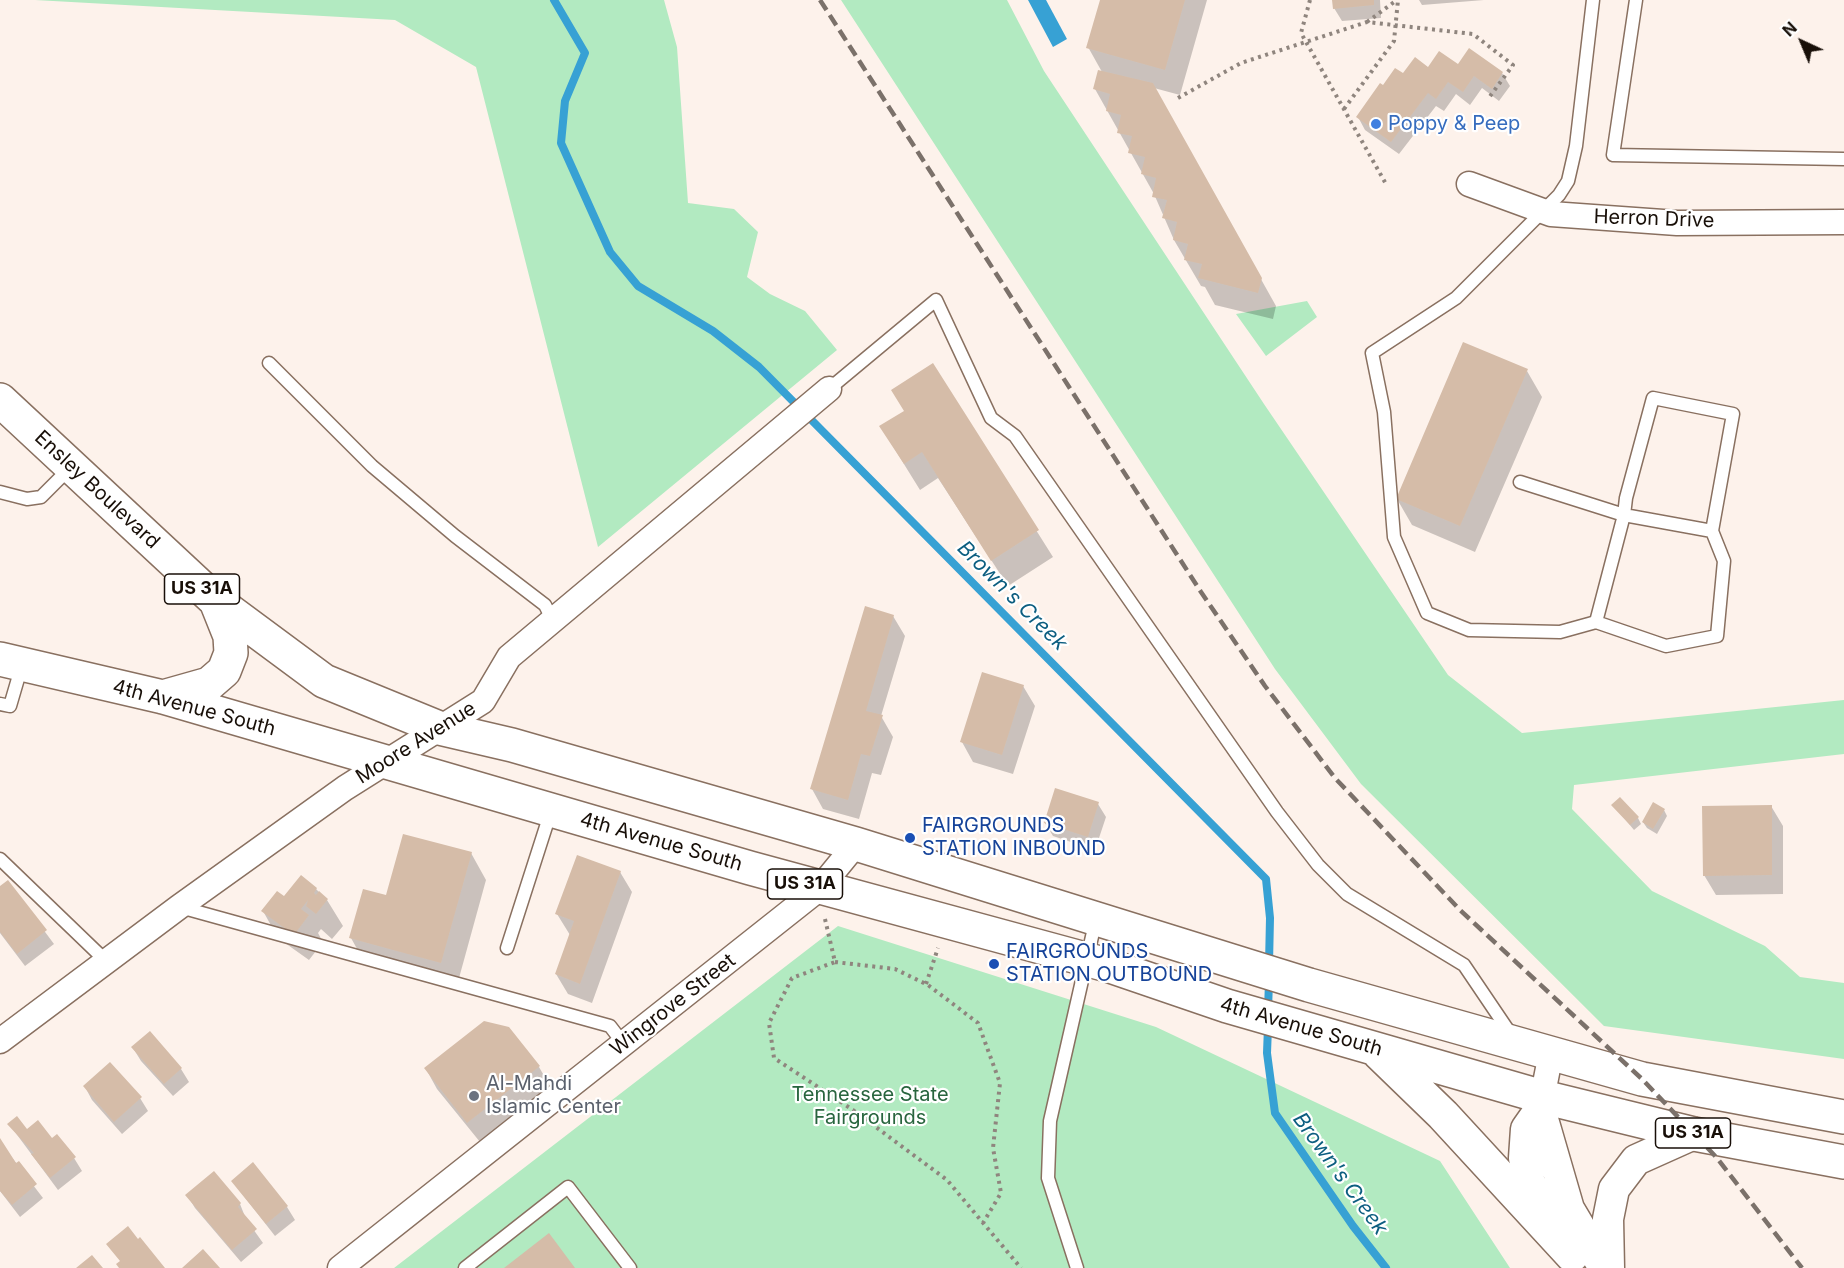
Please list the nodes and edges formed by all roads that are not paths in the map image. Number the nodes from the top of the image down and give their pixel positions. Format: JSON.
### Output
{"nodes":[{"id":1,"x":1593,"y":0,"type":"edge"},
{"id":2,"x":1636,"y":0,"type":"edge"},
{"id":3,"x":1844,"y":159,"type":"edge"},
{"id":4,"x":1469,"y":184,"type":"dead end"},
{"id":5,"x":1542,"y":212,"type":"junction"},
{"id":6,"x":1844,"y":222,"type":"edge"},
{"id":7,"x":269,"y":363,"type":"dead end"},
{"id":8,"x":829,"y":389,"type":"joint"},
{"id":9,"x":0,"y":400,"type":"edge"},
{"id":10,"x":71,"y":466,"type":"junction"},
{"id":11,"x":1520,"y":482,"type":"dead end"},
{"id":12,"x":0,"y":492,"type":"edge"},
{"id":13,"x":1624,"y":515,"type":"junction"},
{"id":14,"x":1712,"y":531,"type":"junction"},
{"id":15,"x":216,"y":602,"type":"junction"},
{"id":16,"x":553,"y":621,"type":"junction"},
{"id":17,"x":1596,"y":622,"type":"junction"},
{"id":18,"x":11,"y":662,"type":"edge"},
{"id":19,"x":163,"y":697,"type":"junction"},
{"id":20,"x":0,"y":704,"type":"edge"},
{"id":21,"x":439,"y":728,"type":"junction"},
{"id":22,"x":384,"y":761,"type":"junction"},
{"id":23,"x":551,"y":810,"type":"junction"},
{"id":24,"x":856,"y":844,"type":"junction"},
{"id":25,"x":0,"y":859,"type":"edge"},
{"id":26,"x":822,"y":903,"type":"junction"},
{"id":27,"x":179,"y":907,"type":"junction"},
{"id":28,"x":1096,"y":918,"type":"junction"},
{"id":29,"x":507,"y":948,"type":"dead end"},
{"id":30,"x":1087,"y":960,"type":"junction"},
{"id":31,"x":106,"y":961,"type":"junction"},
{"id":32,"x":0,"y":1041,"type":"edge"},
{"id":33,"x":623,"y":1043,"type":"junction"},
{"id":34,"x":1517,"y":1043,"type":"junction"},
{"id":35,"x":1373,"y":1047,"type":"junction"},
{"id":36,"x":1551,"y":1053,"type":"junction"},
{"id":37,"x":1542,"y":1103,"type":"junction"},
{"id":38,"x":1844,"y":1117,"type":"edge"},
{"id":39,"x":1694,"y":1134,"type":"junction"},
{"id":40,"x":1844,"y":1162,"type":"edge"},
{"id":41,"x":1577,"y":1262,"type":"edge"},
{"id":42,"x":340,"y":1268,"type":"edge"},
{"id":43,"x":465,"y":1268,"type":"edge"},
{"id":44,"x":630,"y":1268,"type":"edge"},
{"id":45,"x":1077,"y":1268,"type":"edge"},
{"id":46,"x":1604,"y":1268,"type":"edge"},
{"id":47,"x":1609,"y":1268,"type":"edge"}],
"edges":[{"from":1,"to":5,"type":"lane"},
{"from":2,"to":3,"type":"lane"},
{"from":4,"to":5,"type":"street","name":"Herron Drive"},
{"from":5,"to":6,"type":"street","name":"Herron Drive"},
{"from":5,"to":17,"type":"lane"},
{"from":7,"to":16,"type":"lane"},
{"from":8,"to":16,"type":"street","name":"Moore Avenue"},
{"from":8,"to":34,"type":"lane"},
{"from":9,"to":10,"type":"main road","name":"Ensley Boulevard","number":"US 31A"},
{"from":10,"to":12,"type":"lane"},
{"from":10,"to":15,"type":"main road","name":"Ensley Boulevard","number":"US 31A"},
{"from":11,"to":13,"type":"lane"},
{"from":13,"to":14,"type":"lane"},
{"from":13,"to":14,"type":"lane"},
{"from":13,"to":17,"type":"lane"},
{"from":14,"to":17,"type":"lane"},
{"from":15,"to":19,"type":"main road"},
{"from":15,"to":21,"type":"main road","name":"Ensley Boulevard","number":"US 31A"},
{"from":16,"to":21,"type":"street","name":"Moore Avenue"},
{"from":18,"to":19,"type":"main road","name":"4th Avenue South","number":"US 31A"},
{"from":18,"to":20,"type":"lane"},
{"from":19,"to":22,"type":"main road","name":"4th Avenue South","number":"US 31A"},
{"from":21,"to":22,"type":"street","name":"Moore Avenue"},
{"from":21,"to":24,"type":"main road","number":"US 31A"},
{"from":22,"to":23,"type":"main road","name":"4th Avenue South","number":"US 31A"},
{"from":22,"to":27,"type":"street","name":"Moore Avenue"},
{"from":23,"to":26,"type":"main road","name":"4th Avenue South","number":"US 31A"},
{"from":23,"to":29,"type":"lane"},
{"from":24,"to":26,"type":"street","name":"Wingrove Street"},
{"from":24,"to":28,"type":"main road","number":"US 31A"},
{"from":25,"to":31,"type":"lane"},
{"from":26,"to":30,"type":"main road","name":"4th Avenue South","number":"US 31A"},
{"from":26,"to":33,"type":"street","name":"Wingrove Street"},
{"from":27,"to":31,"type":"street","name":"Moore Avenue"},
{"from":27,"to":33,"type":"lane"},
{"from":28,"to":30,"type":"lane"},
{"from":28,"to":34,"type":"main road","number":"US 31A"},
{"from":30,"to":35,"type":"main road","name":"4th Avenue South","number":"US 31A"},
{"from":30,"to":45,"type":"lane"},
{"from":31,"to":32,"type":"street","name":"Moore Avenue"},
{"from":33,"to":42,"type":"street","name":"Wingrove Street"},
{"from":34,"to":36,"type":"main road","number":"US 31A"},
{"from":35,"to":37,"type":"main road","name":"4th Avenue South","number":"US 31A"},
{"from":35,"to":41,"type":"main road"},
{"from":36,"to":37,"type":"street"},
{"from":36,"to":38,"type":"main road","number":"US 31A"},
{"from":37,"to":39,"type":"main road","name":"4th Avenue South","number":"US 31A"},
{"from":37,"to":41,"type":"street"},
{"from":37,"to":46,"type":"street"},
{"from":39,"to":40,"type":"main road","name":"4th Avenue South","number":"US 31A"},
{"from":39,"to":47,"type":"street"},
{"from":43,"to":44,"type":"lane"}]}
